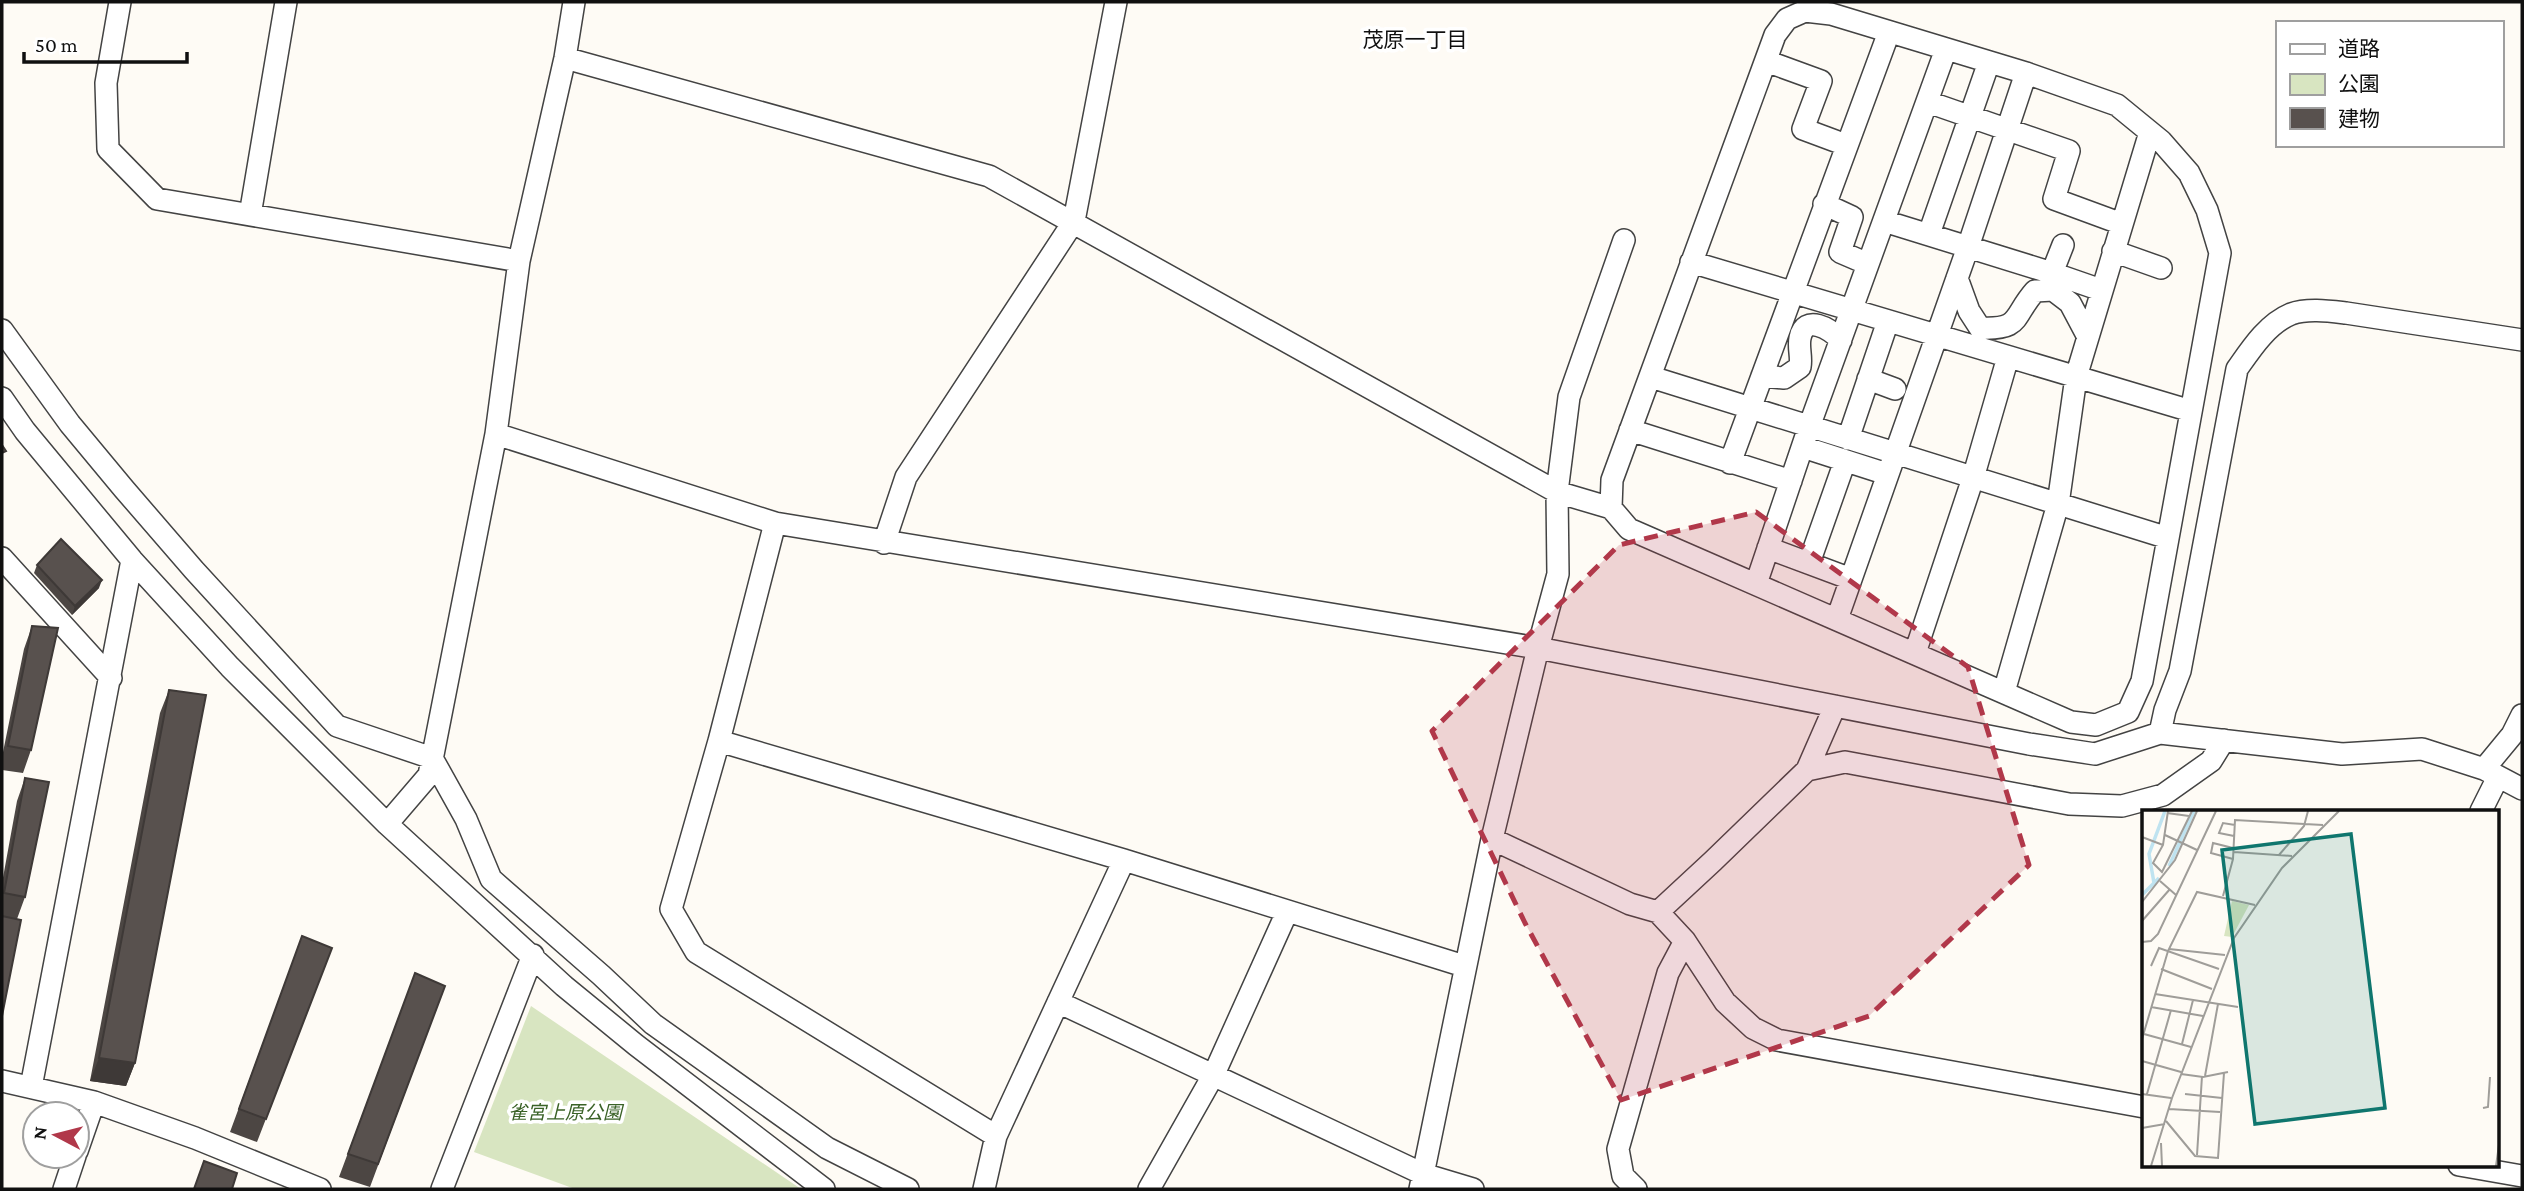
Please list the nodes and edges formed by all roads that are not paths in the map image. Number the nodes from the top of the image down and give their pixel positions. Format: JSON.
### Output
{"nodes":[{"id":1,"x":120,"y":2,"type":"edge"},
{"id":2,"x":286,"y":2,"type":"edge"},
{"id":3,"x":574,"y":2,"type":"edge"},
{"id":4,"x":1116,"y":2,"type":"edge"},
{"id":5,"x":1889,"y":32,"type":"junction"},
{"id":6,"x":1946,"y":49,"type":"junction"},
{"id":7,"x":565,"y":58,"type":"junction"},
{"id":8,"x":1766,"y":61,"type":"junction"},
{"id":9,"x":1989,"y":62,"type":"junction"},
{"id":10,"x":2026,"y":73,"type":"junction"},
{"id":11,"x":1928,"y":102,"type":"junction"},
{"id":12,"x":1970,"y":115,"type":"junction"},
{"id":13,"x":2007,"y":130,"type":"junction"},
{"id":14,"x":2151,"y":132,"type":"junction"},
{"id":15,"x":1846,"y":145,"type":"junction"},
{"id":16,"x":1824,"y":204,"type":"junction"},
{"id":17,"x":250,"y":215,"type":"junction"},
{"id":18,"x":1073,"y":221,"type":"junction"},
{"id":19,"x":1884,"y":221,"type":"junction"},
{"id":20,"x":2122,"y":224,"type":"junction"},
{"id":21,"x":1929,"y":234,"type":"junction"},
{"id":22,"x":1624,"y":240,"type":"dead end"},
{"id":23,"x":2063,"y":245,"type":"dead end"},
{"id":24,"x":1968,"y":247,"type":"junction"},
{"id":25,"x":2113,"y":251,"type":"junction"},
{"id":26,"x":519,"y":261,"type":"junction"},
{"id":27,"x":1691,"y":262,"type":"junction"},
{"id":28,"x":1868,"y":264,"type":"junction"},
{"id":29,"x":2161,"y":268,"type":"dead end"},
{"id":30,"x":2052,"y":273,"type":"junction"},
{"id":31,"x":1957,"y":278,"type":"junction"},
{"id":32,"x":2101,"y":290,"type":"junction"},
{"id":33,"x":1792,"y":292,"type":"junction"},
{"id":34,"x":1851,"y":310,"type":"junction"},
{"id":35,"x":1888,"y":321,"type":"junction"},
{"id":36,"x":2,"y":330,"type":"edge"},
{"id":37,"x":1936,"y":335,"type":"junction"},
{"id":38,"x":2087,"y":335,"type":"junction"},
{"id":39,"x":1840,"y":340,"type":"junction"},
{"id":40,"x":2522,"y":340,"type":"edge"},
{"id":41,"x":2008,"y":356,"type":"junction"},
{"id":42,"x":1762,"y":376,"type":"junction"},
{"id":43,"x":1651,"y":377,"type":"junction"},
{"id":44,"x":2076,"y":377,"type":"junction"},
{"id":45,"x":1868,"y":379,"type":"junction"},
{"id":46,"x":1895,"y":389,"type":"dead end"},
{"id":47,"x":2,"y":398,"type":"edge"},
{"id":48,"x":1750,"y":408,"type":"junction"},
{"id":49,"x":2191,"y":411,"type":"junction"},
{"id":50,"x":1630,"y":430,"type":"junction"},
{"id":51,"x":496,"y":434,"type":"junction"},
{"id":52,"x":1806,"y":437,"type":"junction"},
{"id":53,"x":1848,"y":439,"type":"junction"},
{"id":54,"x":1894,"y":453,"type":"junction"},
{"id":55,"x":1845,"y":461,"type":"junction"},
{"id":56,"x":1730,"y":463,"type":"junction"},
{"id":57,"x":1887,"y":474,"type":"junction"},
{"id":58,"x":1973,"y":478,"type":"junction"},
{"id":59,"x":1791,"y":481,"type":"junction"},
{"id":60,"x":1557,"y":492,"type":"junction"},
{"id":61,"x":2058,"y":504,"type":"junction"},
{"id":62,"x":1611,"y":508,"type":"junction"},
{"id":63,"x":775,"y":523,"type":"junction"},
{"id":64,"x":2168,"y":538,"type":"junction"},
{"id":65,"x":884,"y":543,"type":"junction"},
{"id":66,"x":1768,"y":548,"type":"junction"},
{"id":67,"x":2,"y":558,"type":"edge"},
{"id":68,"x":132,"y":560,"type":"junction"},
{"id":69,"x":1809,"y":563,"type":"junction"},
{"id":70,"x":1851,"y":579,"type":"junction"},
{"id":71,"x":1756,"y":584,"type":"junction"},
{"id":72,"x":1837,"y":619,"type":"junction"},
{"id":73,"x":1538,"y":648,"type":"junction"},
{"id":74,"x":1914,"y":653,"type":"junction"},
{"id":75,"x":111,"y":678,"type":"junction"},
{"id":76,"x":2004,"y":692,"type":"junction"},
{"id":77,"x":1835,"y":706,"type":"junction"},
{"id":78,"x":2522,"y":715,"type":"edge"},
{"id":79,"x":2160,"y":733,"type":"junction"},
{"id":80,"x":2224,"y":740,"type":"junction"},
{"id":81,"x":719,"y":741,"type":"junction"},
{"id":82,"x":432,"y":758,"type":"junction"},
{"id":83,"x":1807,"y":770,"type":"junction"},
{"id":84,"x":2491,"y":773,"type":"junction"},
{"id":85,"x":2522,"y":789,"type":"edge"},
{"id":86,"x":2481,"y":810,"type":"edge"},
{"id":87,"x":387,"y":824,"type":"junction"},
{"id":88,"x":1492,"y":839,"type":"junction"},
{"id":89,"x":1124,"y":860,"type":"junction"},
{"id":90,"x":1287,"y":912,"type":"junction"},
{"id":91,"x":1657,"y":912,"type":"junction"},
{"id":92,"x":1685,"y":941,"type":"junction"},
{"id":93,"x":533,"y":955,"type":"junction"},
{"id":94,"x":1464,"y":966,"type":"junction"},
{"id":95,"x":1058,"y":1002,"type":"junction"},
{"id":96,"x":1214,"y":1074,"type":"junction"},
{"id":97,"x":2,"y":1081,"type":"edge"},
{"id":98,"x":31,"y":1087,"type":"junction"},
{"id":99,"x":94,"y":1101,"type":"junction"},
{"id":100,"x":2142,"y":1108,"type":"edge"},
{"id":101,"x":91,"y":1110,"type":"edge"},
{"id":102,"x":996,"y":1136,"type":"junction"},
{"id":103,"x":2465,"y":1166,"type":"edge"},
{"id":104,"x":71,"y":1170,"type":"edge"},
{"id":105,"x":2522,"y":1176,"type":"edge"},
{"id":106,"x":1422,"y":1182,"type":"edge"},
{"id":107,"x":64,"y":1189,"type":"edge"},
{"id":108,"x":320,"y":1189,"type":"edge"},
{"id":109,"x":442,"y":1189,"type":"edge"},
{"id":110,"x":824,"y":1189,"type":"edge"},
{"id":111,"x":908,"y":1189,"type":"edge"},
{"id":112,"x":984,"y":1189,"type":"edge"},
{"id":113,"x":1149,"y":1189,"type":"edge"},
{"id":114,"x":1473,"y":1189,"type":"edge"},
{"id":115,"x":1636,"y":1189,"type":"edge"}],
"edges":[{"from":1,"to":17,"type":"street"},
{"from":2,"to":17,"type":"street"},
{"from":3,"to":7,"type":"street"},
{"from":4,"to":18,"type":"street"},
{"from":5,"to":6,"type":"street"},
{"from":5,"to":8,"type":"street"},
{"from":5,"to":15,"type":"street"},
{"from":6,"to":9,"type":"street"},
{"from":6,"to":11,"type":"street"},
{"from":7,"to":18,"type":"street"},
{"from":7,"to":26,"type":"street"},
{"from":8,"to":15,"type":"street"},
{"from":8,"to":27,"type":"street"},
{"from":9,"to":10,"type":"street"},
{"from":9,"to":12,"type":"street"},
{"from":10,"to":13,"type":"street"},
{"from":10,"to":14,"type":"street"},
{"from":11,"to":12,"type":"street"},
{"from":11,"to":19,"type":"street"},
{"from":12,"to":13,"type":"street"},
{"from":12,"to":21,"type":"street"},
{"from":13,"to":20,"type":"street"},
{"from":13,"to":24,"type":"street"},
{"from":14,"to":20,"type":"street"},
{"from":14,"to":49,"type":"street"},
{"from":15,"to":16,"type":"street"},
{"from":16,"to":28,"type":"street"},
{"from":16,"to":33,"type":"street"},
{"from":17,"to":26,"type":"street"},
{"from":18,"to":60,"type":"street"},
{"from":18,"to":65,"type":"street"},
{"from":19,"to":21,"type":"street"},
{"from":19,"to":28,"type":"street"},
{"from":20,"to":25,"type":"street"},
{"from":21,"to":24,"type":"street"},
{"from":22,"to":60,"type":"street"},
{"from":23,"to":30,"type":"street"},
{"from":24,"to":30,"type":"street"},
{"from":24,"to":31,"type":"street"},
{"from":25,"to":29,"type":"street"},
{"from":25,"to":32,"type":"street"},
{"from":26,"to":51,"type":"street"},
{"from":27,"to":33,"type":"street"},
{"from":27,"to":43,"type":"street"},
{"from":28,"to":34,"type":"street"},
{"from":30,"to":32,"type":"street"},
{"from":31,"to":37,"type":"street"},
{"from":31,"to":38,"type":"street"},
{"from":32,"to":38,"type":"street"},
{"from":33,"to":34,"type":"street"},
{"from":33,"to":42,"type":"street"},
{"from":34,"to":35,"type":"street"},
{"from":34,"to":39,"type":"street"},
{"from":35,"to":37,"type":"street"},
{"from":35,"to":45,"type":"street"},
{"from":36,"to":82,"type":"street"},
{"from":37,"to":41,"type":"street"},
{"from":37,"to":54,"type":"street"},
{"from":38,"to":44,"type":"street"},
{"from":39,"to":42,"type":"street"},
{"from":39,"to":52,"type":"street"},
{"from":40,"to":79,"type":"street"},
{"from":41,"to":44,"type":"street"},
{"from":41,"to":58,"type":"street"},
{"from":42,"to":48,"type":"street"},
{"from":43,"to":48,"type":"street"},
{"from":43,"to":50,"type":"street"},
{"from":44,"to":49,"type":"street"},
{"from":44,"to":61,"type":"street"},
{"from":45,"to":46,"type":"street"},
{"from":45,"to":53,"type":"street"},
{"from":47,"to":68,"type":"street"},
{"from":48,"to":52,"type":"street"},
{"from":48,"to":56,"type":"street"},
{"from":49,"to":64,"type":"street"},
{"from":50,"to":56,"type":"street"},
{"from":50,"to":62,"type":"street"},
{"from":51,"to":63,"type":"street"},
{"from":51,"to":82,"type":"street"},
{"from":52,"to":53,"type":"street"},
{"from":52,"to":55,"type":"street"},
{"from":52,"to":59,"type":"street"},
{"from":53,"to":54,"type":"street"},
{"from":54,"to":57,"type":"street"},
{"from":54,"to":58,"type":"street"},
{"from":55,"to":57,"type":"street"},
{"from":55,"to":69,"type":"street"},
{"from":56,"to":59,"type":"street"},
{"from":57,"to":70,"type":"street"},
{"from":58,"to":61,"type":"street"},
{"from":58,"to":74,"type":"street"},
{"from":59,"to":66,"type":"street"},
{"from":60,"to":62,"type":"street"},
{"from":60,"to":73,"type":"street"},
{"from":61,"to":64,"type":"street"},
{"from":61,"to":76,"type":"street"},
{"from":62,"to":71,"type":"street"},
{"from":63,"to":65,"type":"street"},
{"from":63,"to":81,"type":"street"},
{"from":64,"to":76,"type":"street"},
{"from":65,"to":73,"type":"street"},
{"from":66,"to":69,"type":"street"},
{"from":66,"to":71,"type":"street"},
{"from":67,"to":75,"type":"street"},
{"from":68,"to":75,"type":"street"},
{"from":68,"to":87,"type":"street"},
{"from":69,"to":70,"type":"street"},
{"from":70,"to":72,"type":"street"},
{"from":71,"to":72,"type":"street"},
{"from":72,"to":74,"type":"street"},
{"from":73,"to":77,"type":"street"},
{"from":73,"to":88,"type":"street"},
{"from":74,"to":76,"type":"street"},
{"from":75,"to":98,"type":"street"},
{"from":77,"to":79,"type":"street"},
{"from":77,"to":83,"type":"street"},
{"from":78,"to":84,"type":"street"},
{"from":79,"to":80,"type":"street"},
{"from":80,"to":83,"type":"street"},
{"from":80,"to":84,"type":"street"},
{"from":81,"to":89,"type":"street"},
{"from":81,"to":102,"type":"street"},
{"from":82,"to":87,"type":"street"},
{"from":82,"to":111,"type":"street"},
{"from":83,"to":91,"type":"street"},
{"from":84,"to":85,"type":"street"},
{"from":84,"to":86,"type":"street"},
{"from":87,"to":93,"type":"street"},
{"from":88,"to":91,"type":"street"},
{"from":88,"to":94,"type":"street"},
{"from":89,"to":90,"type":"street"},
{"from":89,"to":95,"type":"street"},
{"from":90,"to":94,"type":"street"},
{"from":90,"to":96,"type":"street"},
{"from":91,"to":92,"type":"street"},
{"from":92,"to":100,"type":"street"},
{"from":92,"to":115,"type":"street"},
{"from":93,"to":109,"type":"street"},
{"from":93,"to":110,"type":"street"},
{"from":94,"to":106,"type":"street"},
{"from":95,"to":96,"type":"street"},
{"from":95,"to":102,"type":"street"},
{"from":96,"to":106,"type":"street"},
{"from":96,"to":113,"type":"street"},
{"from":97,"to":98,"type":"street"},
{"from":98,"to":99,"type":"street"},
{"from":99,"to":101,"type":"street"},
{"from":99,"to":108,"type":"street"},
{"from":102,"to":112,"type":"street"},
{"from":103,"to":105,"type":"street"},
{"from":104,"to":107,"type":"street"},
{"from":106,"to":114,"type":"street"}]}
